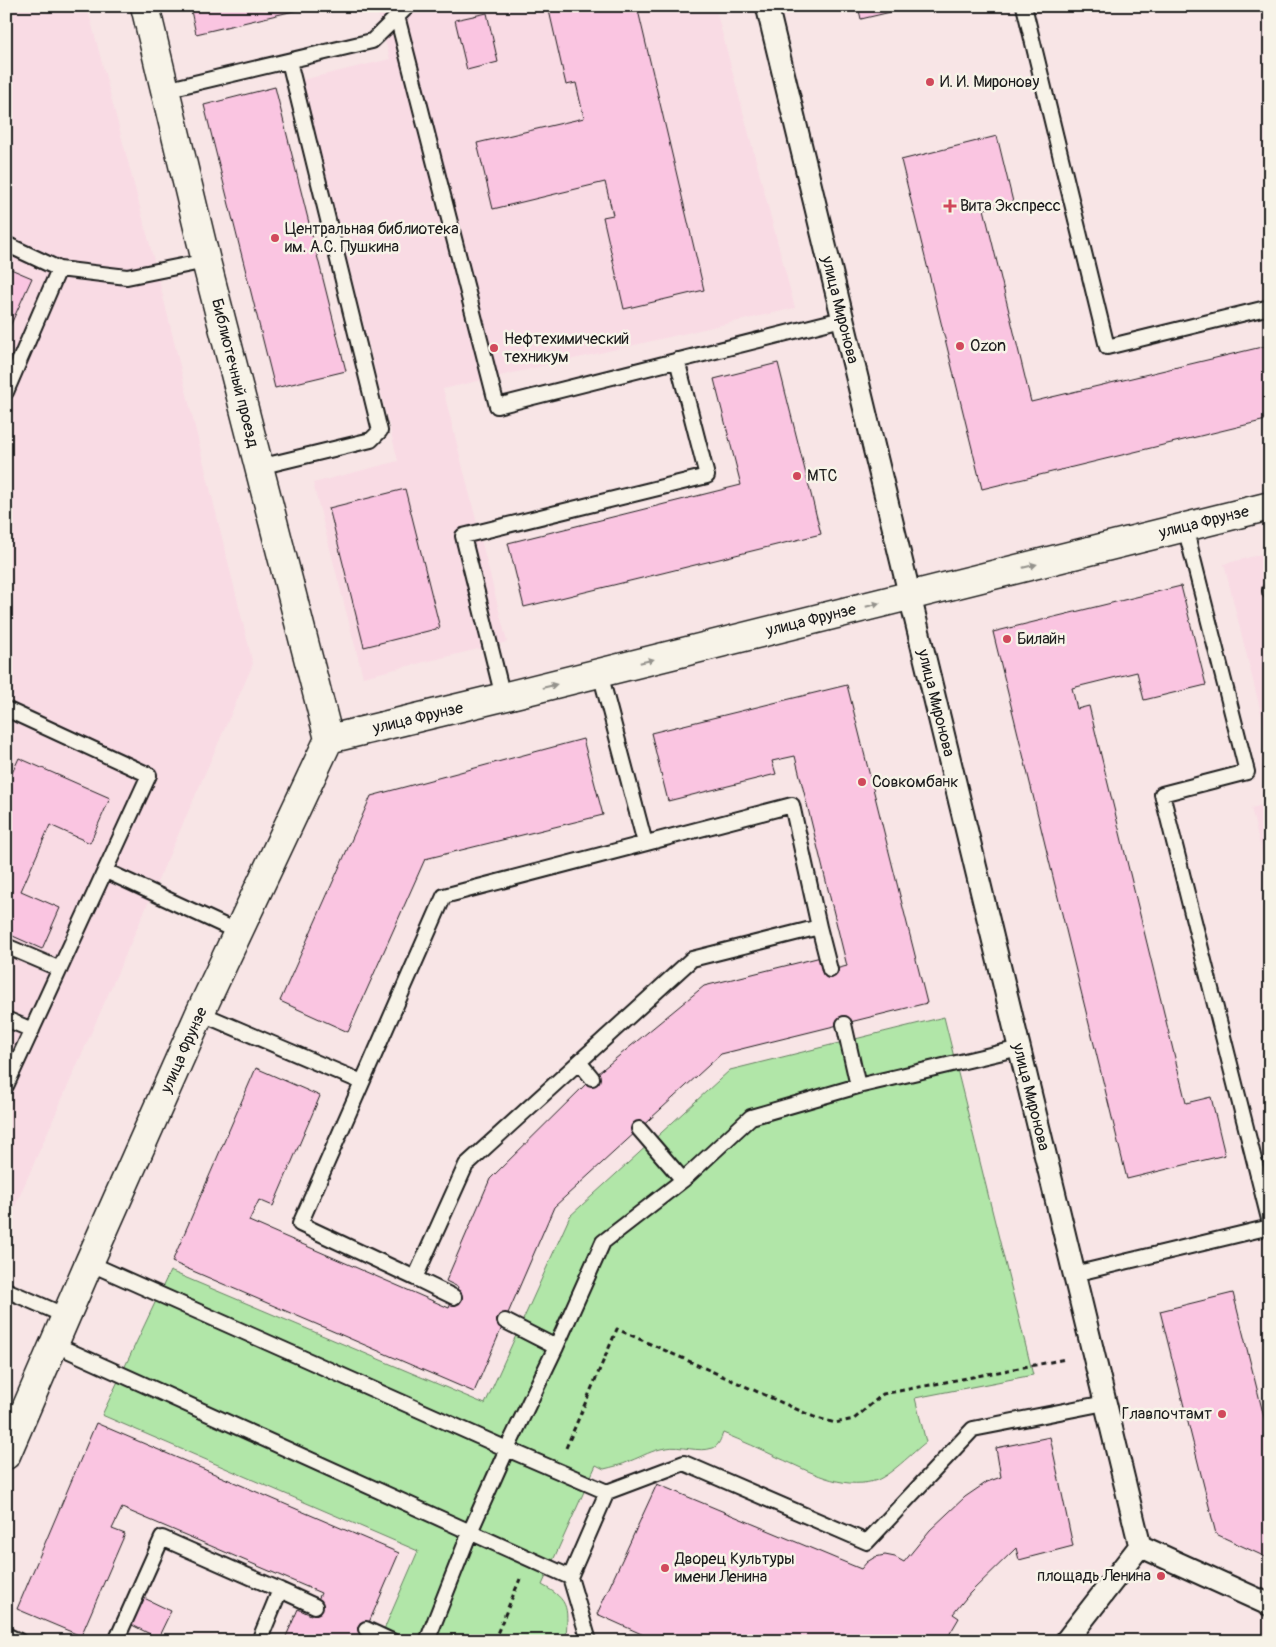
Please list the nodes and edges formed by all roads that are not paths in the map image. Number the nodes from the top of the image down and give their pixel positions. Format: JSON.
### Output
{"nodes":[{"id":1,"x":145,"y":6,"type":"edge"},
{"id":2,"x":408,"y":6,"type":"edge"},
{"id":3,"x":767,"y":6,"type":"edge"},
{"id":4,"x":1024,"y":6,"type":"edge"},
{"id":5,"x":397,"y":16,"type":"junction"},
{"id":6,"x":289,"y":61,"type":"junction"},
{"id":7,"x":165,"y":90,"type":"junction"},
{"id":8,"x":6,"y":244,"type":"edge"},
{"id":9,"x":206,"y":261,"type":"junction"},
{"id":10,"x":59,"y":269,"type":"junction"},
{"id":11,"x":1270,"y":307,"type":"edge"},
{"id":12,"x":842,"y":319,"type":"junction"},
{"id":13,"x":676,"y":360,"type":"junction"},
{"id":14,"x":6,"y":392,"type":"edge"},
{"id":15,"x":259,"y":467,"type":"junction"},
{"id":16,"x":1270,"y":506,"type":"edge"},
{"id":17,"x":1185,"y":527,"type":"junction"},
{"id":18,"x":910,"y":596,"type":"junction"},
{"id":19,"x":600,"y":673,"type":"junction"},
{"id":20,"x":503,"y":698,"type":"junction"},
{"id":21,"x":6,"y":710,"type":"edge"},
{"id":22,"x":328,"y":739,"type":"junction"},
{"id":23,"x":645,"y":843,"type":"junction"},
{"id":24,"x":106,"y":871,"type":"junction"},
{"id":25,"x":819,"y":927,"type":"junction"},
{"id":26,"x":238,"y":932,"type":"junction"},
{"id":27,"x":6,"y":946,"type":"edge"},
{"id":28,"x":60,"y":969,"type":"junction"},
{"id":29,"x":830,"y":970,"type":"dead end"},
{"id":30,"x":200,"y":1013,"type":"junction"},
{"id":31,"x":6,"y":1019,"type":"edge"},
{"id":32,"x":844,"y":1024,"type":"dead end"},
{"id":33,"x":32,"y":1030,"type":"junction"},
{"id":34,"x":1020,"y":1048,"type":"junction"},
{"id":35,"x":578,"y":1062,"type":"junction"},
{"id":36,"x":592,"y":1078,"type":"dead end"},
{"id":37,"x":362,"y":1082,"type":"junction"},
{"id":38,"x":6,"y":1086,"type":"edge"},
{"id":39,"x":858,"y":1086,"type":"junction"},
{"id":40,"x":639,"y":1129,"type":"dead end"},
{"id":41,"x":683,"y":1180,"type":"junction"},
{"id":42,"x":1270,"y":1225,"type":"edge"},
{"id":43,"x":89,"y":1263,"type":"junction"},
{"id":44,"x":1074,"y":1274,"type":"junction"},
{"id":45,"x":415,"y":1278,"type":"junction"},
{"id":46,"x":6,"y":1290,"type":"edge"},
{"id":47,"x":454,"y":1296,"type":"dead end"},
{"id":48,"x":66,"y":1316,"type":"junction"},
{"id":49,"x":505,"y":1321,"type":"dead end"},
{"id":50,"x":54,"y":1344,"type":"junction"},
{"id":51,"x":556,"y":1347,"type":"junction"},
{"id":52,"x":1105,"y":1403,"type":"junction"},
{"id":53,"x":507,"y":1449,"type":"junction"},
{"id":54,"x":6,"y":1455,"type":"edge"},
{"id":55,"x":607,"y":1492,"type":"junction"},
{"id":56,"x":470,"y":1532,"type":"junction"},
{"id":57,"x":1140,"y":1546,"type":"junction"},
{"id":58,"x":570,"y":1577,"type":"junction"},
{"id":59,"x":280,"y":1590,"type":"junction"},
{"id":60,"x":1270,"y":1605,"type":"edge"},
{"id":61,"x":315,"y":1606,"type":"dead end"},
{"id":62,"x":366,"y":1629,"type":"dead end"},
{"id":63,"x":6,"y":1635,"type":"edge"},
{"id":64,"x":20,"y":1641,"type":"edge"},
{"id":65,"x":116,"y":1641,"type":"edge"},
{"id":66,"x":259,"y":1641,"type":"edge"},
{"id":67,"x":392,"y":1641,"type":"edge"},
{"id":68,"x":427,"y":1641,"type":"edge"},
{"id":69,"x":589,"y":1641,"type":"edge"},
{"id":70,"x":1066,"y":1641,"type":"edge"}],
"edges":[{"from":1,"to":7,"type":"street","name":"Библиотечный проезд"},
{"from":2,"to":5,"type":"lane"},
{"from":3,"to":12,"type":"street","name":"улица Миронова"},
{"from":4,"to":11,"type":"lane"},
{"from":5,"to":6,"type":"lane"},
{"from":5,"to":13,"type":"lane"},
{"from":6,"to":7,"type":"lane"},
{"from":6,"to":15,"type":"lane"},
{"from":7,"to":9,"type":"street","name":"Библиотечный проезд"},
{"from":8,"to":10,"type":"lane"},
{"from":9,"to":10,"type":"lane"},
{"from":9,"to":15,"type":"street","name":"Библиотечный проезд"},
{"from":10,"to":14,"type":"lane"},
{"from":12,"to":13,"type":"lane"},
{"from":12,"to":18,"type":"street","name":"улица Миронова"},
{"from":13,"to":20,"type":"lane"},
{"from":15,"to":22,"type":"street","name":"Библиотечный проезд"},
{"from":16,"to":17,"type":"street","name":"улица Фрунзе"},
{"from":18,"to":17,"type":"street","name":"улица Фрунзе","one_way":true},
{"from":17,"to":42,"type":"lane"},
{"from":19,"to":18,"type":"street","name":"улица Фрунзе","one_way":true},
{"from":18,"to":34,"type":"street","name":"улица Миронова"},
{"from":20,"to":19,"type":"street","name":"улица Фрунзе","one_way":true},
{"from":19,"to":23,"type":"lane"},
{"from":20,"to":22,"type":"street","name":"улица Фрунзе"},
{"from":21,"to":24,"type":"lane"},
{"from":22,"to":26,"type":"street","name":"улица Фрунзе"},
{"from":23,"to":25,"type":"lane"},
{"from":23,"to":37,"type":"lane"},
{"from":24,"to":26,"type":"lane"},
{"from":24,"to":28,"type":"lane"},
{"from":25,"to":29,"type":"lane"},
{"from":25,"to":35,"type":"lane"},
{"from":26,"to":30,"type":"street","name":"улица Фрунзе"},
{"from":27,"to":28,"type":"lane"},
{"from":28,"to":33,"type":"lane"},
{"from":30,"to":37,"type":"lane"},
{"from":30,"to":43,"type":"street","name":"улица Фрунзе"},
{"from":31,"to":33,"type":"lane"},
{"from":32,"to":39,"type":"lane"},
{"from":33,"to":38,"type":"lane"},
{"from":34,"to":39,"type":"lane"},
{"from":34,"to":44,"type":"street","name":"улица Миронова"},
{"from":35,"to":36,"type":"lane"},
{"from":35,"to":45,"type":"lane"},
{"from":37,"to":45,"type":"lane"},
{"from":39,"to":41,"type":"lane"},
{"from":40,"to":41,"type":"lane"},
{"from":41,"to":51,"type":"lane"},
{"from":42,"to":44,"type":"lane"},
{"from":43,"to":48,"type":"street","name":"улица Фрунзе"},
{"from":43,"to":53,"type":"lane"},
{"from":44,"to":52,"type":"street","name":"улица Миронова"},
{"from":45,"to":47,"type":"lane"},
{"from":46,"to":48,"type":"lane"},
{"from":48,"to":50,"type":"street","name":"улица Фрунзе"},
{"from":49,"to":51,"type":"lane"},
{"from":50,"to":54,"type":"street","name":"улица Фрунзе"},
{"from":50,"to":56,"type":"lane"},
{"from":51,"to":53,"type":"lane"},
{"from":52,"to":55,"type":"lane"},
{"from":52,"to":57,"type":"street","name":"улица Миронова"},
{"from":53,"to":55,"type":"lane"},
{"from":53,"to":56,"type":"lane"},
{"from":55,"to":58,"type":"lane"},
{"from":56,"to":58,"type":"lane"},
{"from":56,"to":68,"type":"lane"},
{"from":57,"to":60,"type":"street"},
{"from":57,"to":70,"type":"street"},
{"from":58,"to":69,"type":"lane"},
{"from":59,"to":61,"type":"lane"},
{"from":59,"to":65,"type":"lane"},
{"from":59,"to":66,"type":"lane"},
{"from":62,"to":67,"type":"lane"},
{"from":63,"to":64,"type":"lane"}]}
